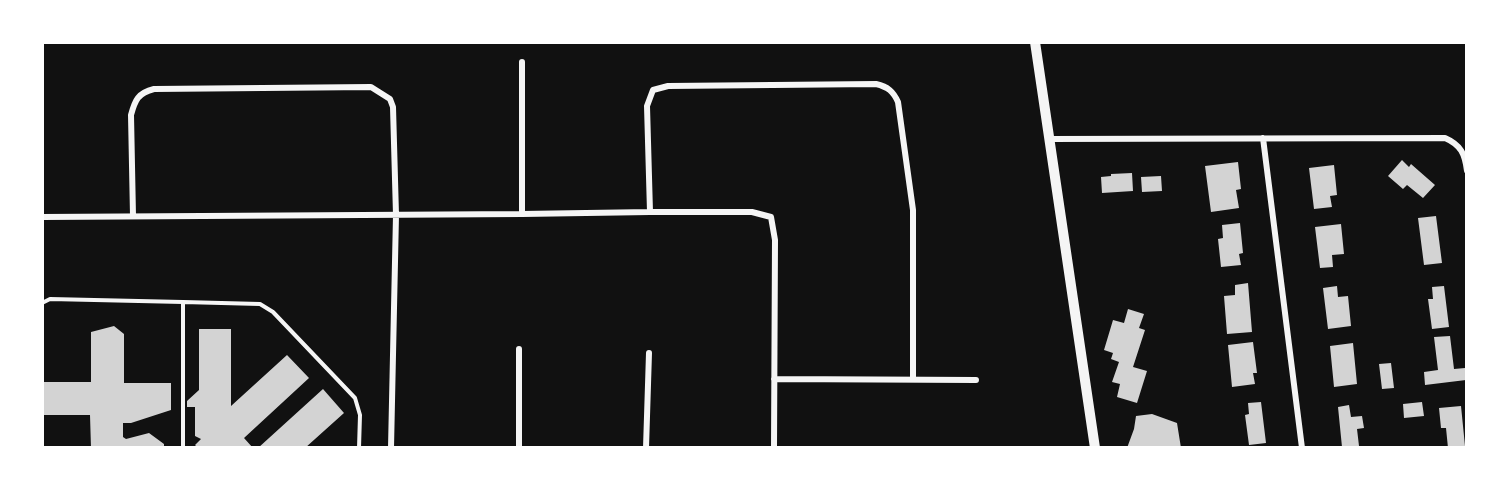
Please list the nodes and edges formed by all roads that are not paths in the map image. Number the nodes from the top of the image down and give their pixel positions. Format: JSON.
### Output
{"nodes":[{"id":1,"x":1035,"y":42,"type":"edge"},
{"id":2,"x":522,"y":62,"type":"dead end"},
{"id":3,"x":1263,"y":138,"type":"junction"},
{"id":4,"x":1049,"y":140,"type":"junction"},
{"id":5,"x":1467,"y":171,"type":"edge"},
{"id":6,"x":650,"y":212,"type":"junction"},
{"id":7,"x":522,"y":214,"type":"junction"},
{"id":8,"x":396,"y":215,"type":"junction"},
{"id":9,"x":133,"y":216,"type":"junction"},
{"id":10,"x":42,"y":217,"type":"edge"},
{"id":11,"x":183,"y":302,"type":"junction"},
{"id":12,"x":42,"y":303,"type":"edge"},
{"id":13,"x":519,"y":349,"type":"dead end"},
{"id":14,"x":649,"y":353,"type":"dead end"},
{"id":15,"x":774,"y":379,"type":"junction"},
{"id":16,"x":913,"y":379,"type":"junction"},
{"id":17,"x":976,"y":380,"type":"dead end"},
{"id":18,"x":183,"y":448,"type":"edge"},
{"id":19,"x":359,"y":448,"type":"edge"},
{"id":20,"x":392,"y":448,"type":"edge"},
{"id":21,"x":519,"y":448,"type":"edge"},
{"id":22,"x":646,"y":448,"type":"edge"},
{"id":23,"x":774,"y":448,"type":"edge"},
{"id":24,"x":1095,"y":448,"type":"edge"},
{"id":25,"x":1302,"y":448,"type":"edge"}],
"edges":[{"from":1,"to":4,"type":"main road"},
{"from":2,"to":7,"type":"street"},
{"from":3,"to":4,"type":"street"},
{"from":3,"to":5,"type":"street"},
{"from":3,"to":25,"type":"street"},
{"from":4,"to":24,"type":"main road"},
{"from":6,"to":7,"type":"street"},
{"from":6,"to":15,"type":"street"},
{"from":6,"to":16,"type":"street"},
{"from":7,"to":8,"type":"street"},
{"from":8,"to":9,"type":"street"},
{"from":8,"to":9,"type":"street"},
{"from":8,"to":20,"type":"street"},
{"from":9,"to":10,"type":"street"},
{"from":11,"to":12,"type":"lane"},
{"from":11,"to":18,"type":"lane"},
{"from":11,"to":19,"type":"lane"},
{"from":13,"to":21,"type":"street"},
{"from":14,"to":22,"type":"street"},
{"from":15,"to":16,"type":"street"},
{"from":15,"to":23,"type":"street"},
{"from":16,"to":17,"type":"street"}]}
